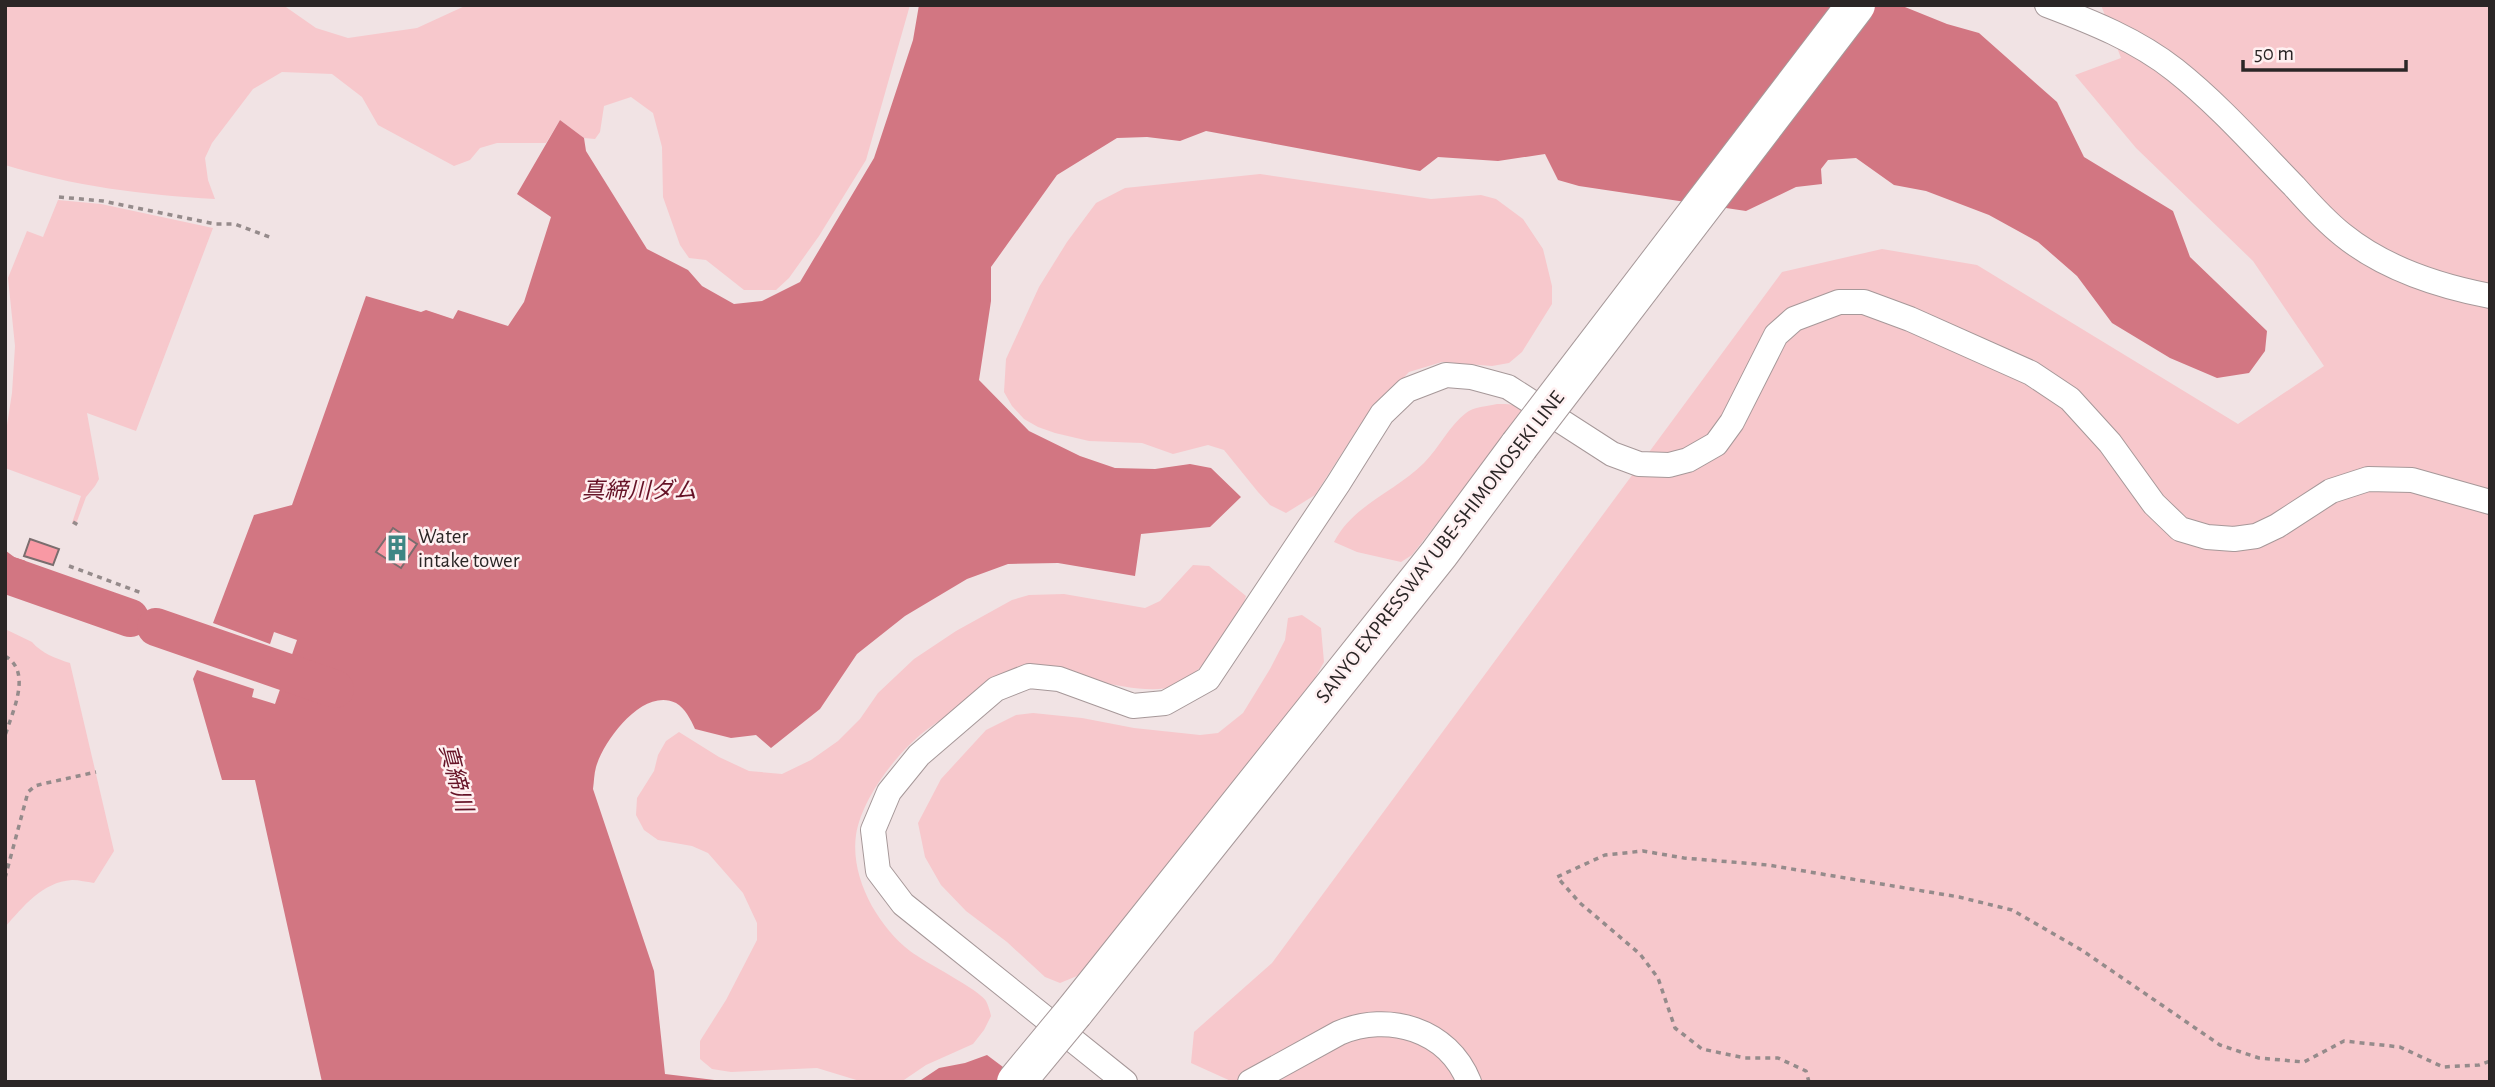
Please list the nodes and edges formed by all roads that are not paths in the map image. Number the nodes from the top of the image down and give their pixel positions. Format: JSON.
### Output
{"nodes":[{"id":1,"x":1856,"y":5,"type":"edge"},
{"id":2,"x":2047,"y":5,"type":"edge"},
{"id":3,"x":2490,"y":296,"type":"edge"},
{"id":4,"x":2490,"y":502,"type":"edge"},
{"id":5,"x":1016,"y":1082,"type":"edge"},
{"id":6,"x":1125,"y":1082,"type":"edge"},
{"id":7,"x":1250,"y":1082,"type":"edge"},
{"id":8,"x":1469,"y":1082,"type":"edge"}],
"edges":[{"from":1,"to":5,"type":"highway","name":"SANYO EXPRESSWAY UBE-SHIMONOSEKI LINE","bridge":true},
{"from":2,"to":3,"type":"street"},
{"from":4,"to":6,"type":"street"},
{"from":7,"to":8,"type":"street"}]}
